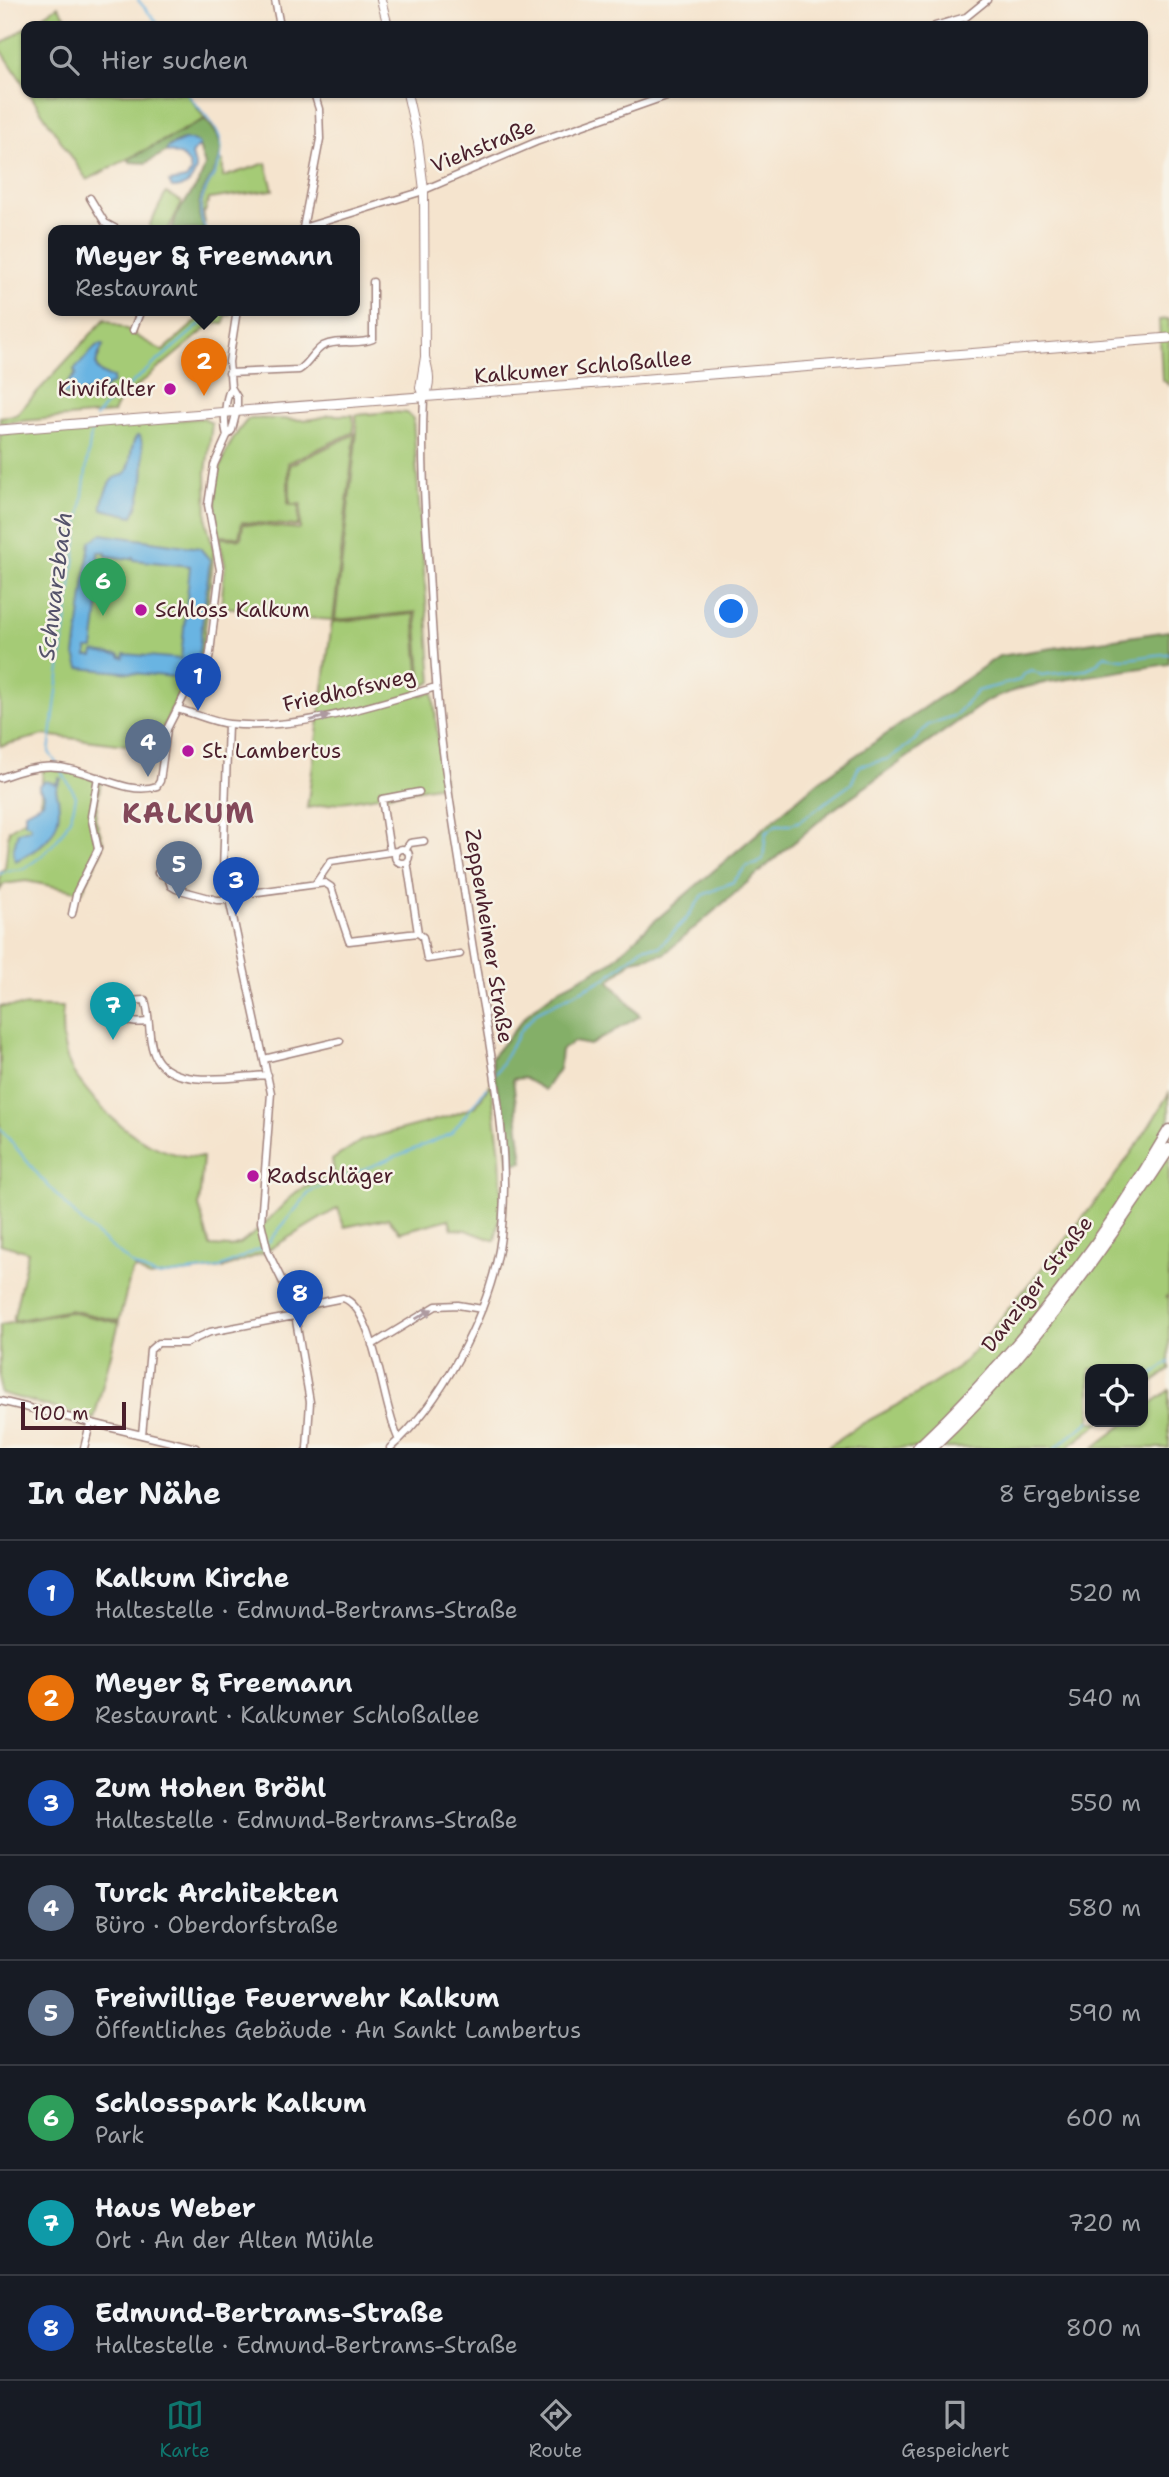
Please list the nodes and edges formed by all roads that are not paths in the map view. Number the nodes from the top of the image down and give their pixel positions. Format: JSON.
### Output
{"nodes":[{"id":1,"x":275,"y":0,"type":"edge"},
{"id":2,"x":381,"y":0,"type":"edge"},
{"id":3,"x":987,"y":0,"type":"edge"},
{"id":4,"x":279,"y":21,"type":"edge"},
{"id":5,"x":387,"y":21,"type":"edge"},
{"id":6,"x":954,"y":21,"type":"edge"},
{"id":7,"x":316,"y":98,"type":"edge"},
{"id":8,"x":408,"y":98,"type":"edge"},
{"id":9,"x":662,"y":98,"type":"edge"},
{"id":10,"x":424,"y":190,"type":"junction"},
{"id":11,"x":90,"y":198,"type":"dead end"},
{"id":12,"x":108,"y":225,"type":"edge"},
{"id":13,"x":303,"y":225,"type":"edge"},
{"id":14,"x":315,"y":225,"type":"edge"},
{"id":15,"x":373,"y":282,"type":"dead end"},
{"id":16,"x":139,"y":316,"type":"edge"},
{"id":17,"x":236,"y":316,"type":"edge"},
{"id":18,"x":133,"y":330,"type":"dead end"},
{"id":19,"x":1169,"y":338,"type":"edge"},
{"id":20,"x":229,"y":373,"type":"junction"},
{"id":21,"x":231,"y":387,"type":"junction"},
{"id":22,"x":424,"y":398,"type":"junction"},
{"id":23,"x":226,"y":410,"type":"junction"},
{"id":24,"x":237,"y":410,"type":"junction"},
{"id":25,"x":0,"y":430,"type":"edge"},
{"id":26,"x":227,"y":436,"type":"junction"},
{"id":27,"x":436,"y":687,"type":"junction"},
{"id":28,"x":177,"y":709,"type":"junction"},
{"id":29,"x":228,"y":724,"type":"junction"},
{"id":30,"x":98,"y":777,"type":"junction"},
{"id":31,"x":0,"y":778,"type":"edge"},
{"id":32,"x":419,"y":792,"type":"dead end"},
{"id":33,"x":424,"y":841,"type":"dead end"},
{"id":34,"x":397,"y":851,"type":"junction"},
{"id":35,"x":408,"y":861,"type":"junction"},
{"id":36,"x":158,"y":873,"type":"dead end"},
{"id":37,"x":316,"y":883,"type":"junction"},
{"id":38,"x":228,"y":898,"type":"junction"},
{"id":39,"x":72,"y":914,"type":"dead end"},
{"id":40,"x":418,"y":933,"type":"junction"},
{"id":41,"x":460,"y":954,"type":"dead end"},
{"id":42,"x":148,"y":1022,"type":"junction"},
{"id":43,"x":340,"y":1041,"type":"dead end"},
{"id":44,"x":264,"y":1059,"type":"junction"},
{"id":45,"x":268,"y":1075,"type":"junction"},
{"id":46,"x":1169,"y":1130,"type":"edge"},
{"id":47,"x":1169,"y":1149,"type":"edge"},
{"id":48,"x":482,"y":1308,"type":"junction"},
{"id":49,"x":293,"y":1312,"type":"junction"},
{"id":50,"x":372,"y":1345,"type":"junction"},
{"id":51,"x":0,"y":1402,"type":"edge"},
{"id":52,"x":90,"y":1424,"type":"junction"},
{"id":53,"x":142,"y":1435,"type":"junction"},
{"id":54,"x":399,"y":1440,"type":"junction"},
{"id":55,"x":84,"y":1448,"type":"edge"},
{"id":56,"x":195,"y":1448,"type":"edge"},
{"id":57,"x":307,"y":1448,"type":"edge"},
{"id":58,"x":390,"y":1448,"type":"edge"},
{"id":59,"x":918,"y":1448,"type":"edge"},
{"id":60,"x":931,"y":1448,"type":"edge"}],
"edges":[{"from":1,"to":4,"type":"street"},
{"from":2,"to":5,"type":"street"},
{"from":3,"to":6,"type":"street"},
{"from":7,"to":13,"type":"street"},
{"from":8,"to":10,"type":"street"},
{"from":9,"to":10,"type":"street","name":"Viehstraße"},
{"from":10,"to":14,"type":"street","name":"Viehstraße"},
{"from":10,"to":22,"type":"street"},
{"from":11,"to":12,"type":"street"},
{"from":15,"to":20,"type":"street"},
{"from":16,"to":18,"type":"street"},
{"from":17,"to":20,"type":"street"},
{"from":19,"to":22,"type":"main road","name":"Kalkumer Schloßallee"},
{"from":20,"to":21,"type":"street"},
{"from":21,"to":23,"type":"street"},
{"from":21,"to":24,"type":"street"},
{"from":22,"to":24,"type":"main road","name":"Kalkumer Schloßallee"},
{"from":22,"to":27,"type":"street","name":"Zeppenheimer Straße"},
{"from":23,"to":24,"type":"main road","name":"Kalkumer Schloßallee"},
{"from":23,"to":25,"type":"main road","name":"Kalkumer Schloßallee"},
{"from":23,"to":26,"type":"street"},
{"from":24,"to":26,"type":"street"},
{"from":26,"to":28,"type":"street"},
{"from":29,"to":27,"type":"street","name":"Friedhofsweg","one_way":true},
{"from":27,"to":48,"type":"street","name":"Zeppenheimer Straße"},
{"from":28,"to":29,"type":"street","name":"Friedhofsweg"},
{"from":28,"to":30,"type":"street"},
{"from":29,"to":38,"type":"street"},
{"from":30,"to":31,"type":"street"},
{"from":30,"to":39,"type":"street"},
{"from":32,"to":34,"type":"street"},
{"from":33,"to":34,"type":"street"},
{"from":34,"to":35,"type":"street"},
{"from":34,"to":35,"type":"street"},
{"from":34,"to":37,"type":"street"},
{"from":35,"to":40,"type":"street"},
{"from":36,"to":38,"type":"street"},
{"from":37,"to":38,"type":"street"},
{"from":37,"to":40,"type":"street"},
{"from":38,"to":44,"type":"street"},
{"from":40,"to":41,"type":"street"},
{"from":42,"to":42,"type":"street"},
{"from":42,"to":45,"type":"street"},
{"from":43,"to":44,"type":"street"},
{"from":44,"to":45,"type":"street"},
{"from":45,"to":49,"type":"street"},
{"from":46,"to":59,"type":"highway","name":"Danziger Straße"},
{"from":47,"to":60,"type":"highway","name":"Danziger Straße"},
{"from":50,"to":48,"type":"street","one_way":true},
{"from":48,"to":54,"type":"street","name":"Zeppenheimer Straße"},
{"from":49,"to":50,"type":"street"},
{"from":49,"to":53,"type":"street"},
{"from":49,"to":57,"type":"street"},
{"from":50,"to":54,"type":"street"},
{"from":51,"to":52,"type":"street"},
{"from":52,"to":53,"type":"street"},
{"from":52,"to":55,"type":"street"},
{"from":53,"to":56,"type":"street"},
{"from":54,"to":58,"type":"street","name":"Zeppenheimer Straße"}]}
